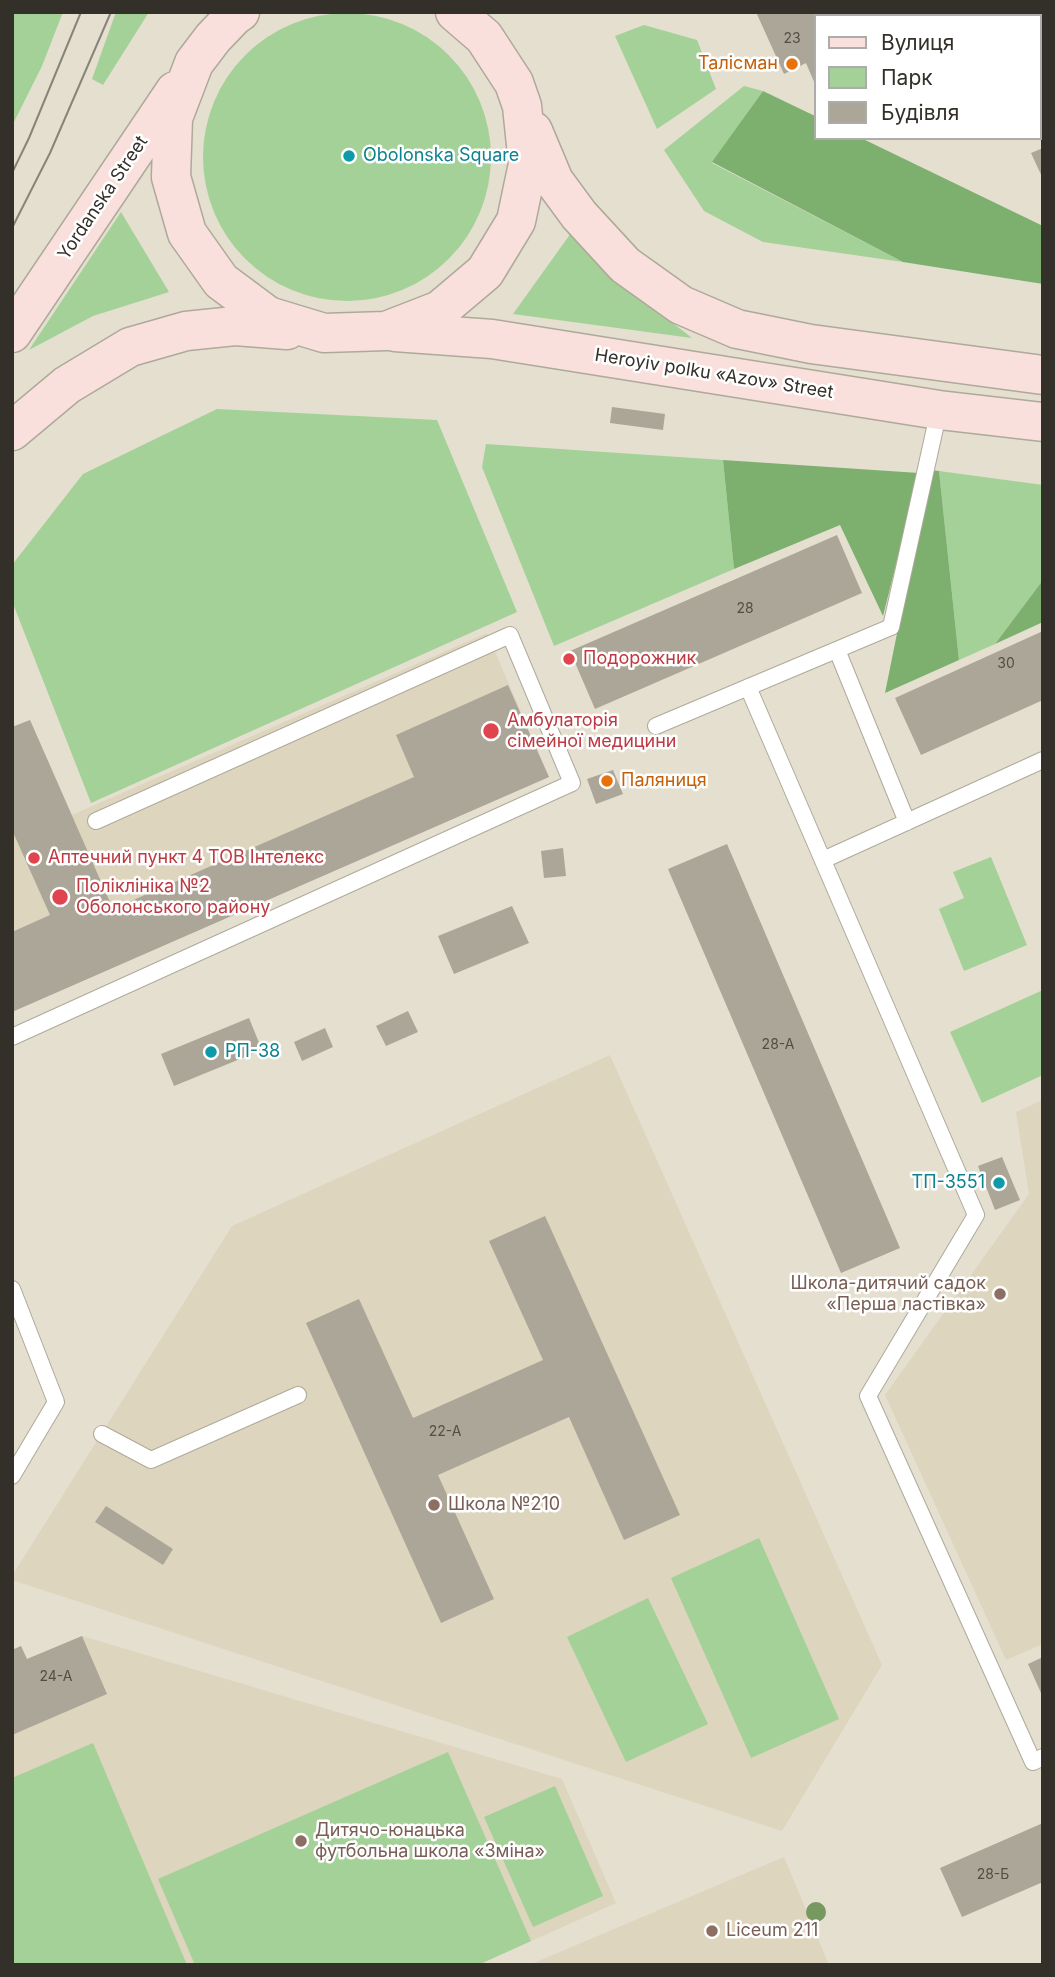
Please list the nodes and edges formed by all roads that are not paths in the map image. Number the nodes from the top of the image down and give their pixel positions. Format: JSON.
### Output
{"nodes":[{"id":1,"x":455,"y":12,"type":"edge"},
{"id":2,"x":491,"y":12,"type":"edge"},
{"id":3,"x":237,"y":13,"type":"edge"},
{"id":4,"x":194,"y":63,"type":"junction"},
{"id":5,"x":518,"y":94,"type":"junction"},
{"id":6,"x":386,"y":331,"type":"junction"},
{"id":7,"x":12,"y":333,"type":"edge"},
{"id":8,"x":324,"y":333,"type":"junction"},
{"id":9,"x":1043,"y":375,"type":"edge"},
{"id":10,"x":939,"y":410,"type":"junction"},
{"id":11,"x":1043,"y":422,"type":"edge"},
{"id":12,"x":12,"y":431,"type":"edge"},
{"id":13,"x":837,"y":650,"type":"junction"},
{"id":14,"x":748,"y":687,"type":"junction"},
{"id":15,"x":656,"y":726,"type":"dead end"},
{"id":16,"x":1043,"y":760,"type":"edge"},
{"id":17,"x":96,"y":821,"type":"dead end"},
{"id":18,"x":907,"y":822,"type":"junction"},
{"id":19,"x":823,"y":860,"type":"junction"},
{"id":20,"x":12,"y":1037,"type":"edge"},
{"id":21,"x":12,"y":1289,"type":"edge"},
{"id":22,"x":298,"y":1395,"type":"dead end"},
{"id":23,"x":102,"y":1434,"type":"dead end"},
{"id":24,"x":12,"y":1476,"type":"edge"},
{"id":25,"x":1043,"y":1757,"type":"edge"}],
"edges":[{"from":1,"to":5,"type":"main road"},
{"from":2,"to":5,"type":"main road"},
{"from":3,"to":4,"type":"main road"},
{"from":4,"to":7,"type":"main road","name":"Yordanska Street"},
{"from":4,"to":8,"type":"main road"},
{"from":5,"to":6,"type":"main road"},
{"from":5,"to":9,"type":"main road"},
{"from":6,"to":8,"type":"main road"},
{"from":6,"to":10,"type":"main road","name":"Heroyiv polku «Azov» Street"},
{"from":8,"to":12,"type":"main road"},
{"from":10,"to":11,"type":"main road","name":"Heroyiv polku «Azov» Street"},
{"from":10,"to":13,"type":"lane"},
{"from":13,"to":14,"type":"lane"},
{"from":13,"to":18,"type":"lane"},
{"from":14,"to":15,"type":"lane"},
{"from":14,"to":19,"type":"lane"},
{"from":16,"to":18,"type":"lane"},
{"from":17,"to":20,"type":"lane"},
{"from":18,"to":19,"type":"lane"},
{"from":19,"to":25,"type":"lane"},
{"from":21,"to":24,"type":"lane"},
{"from":22,"to":23,"type":"lane"}]}
